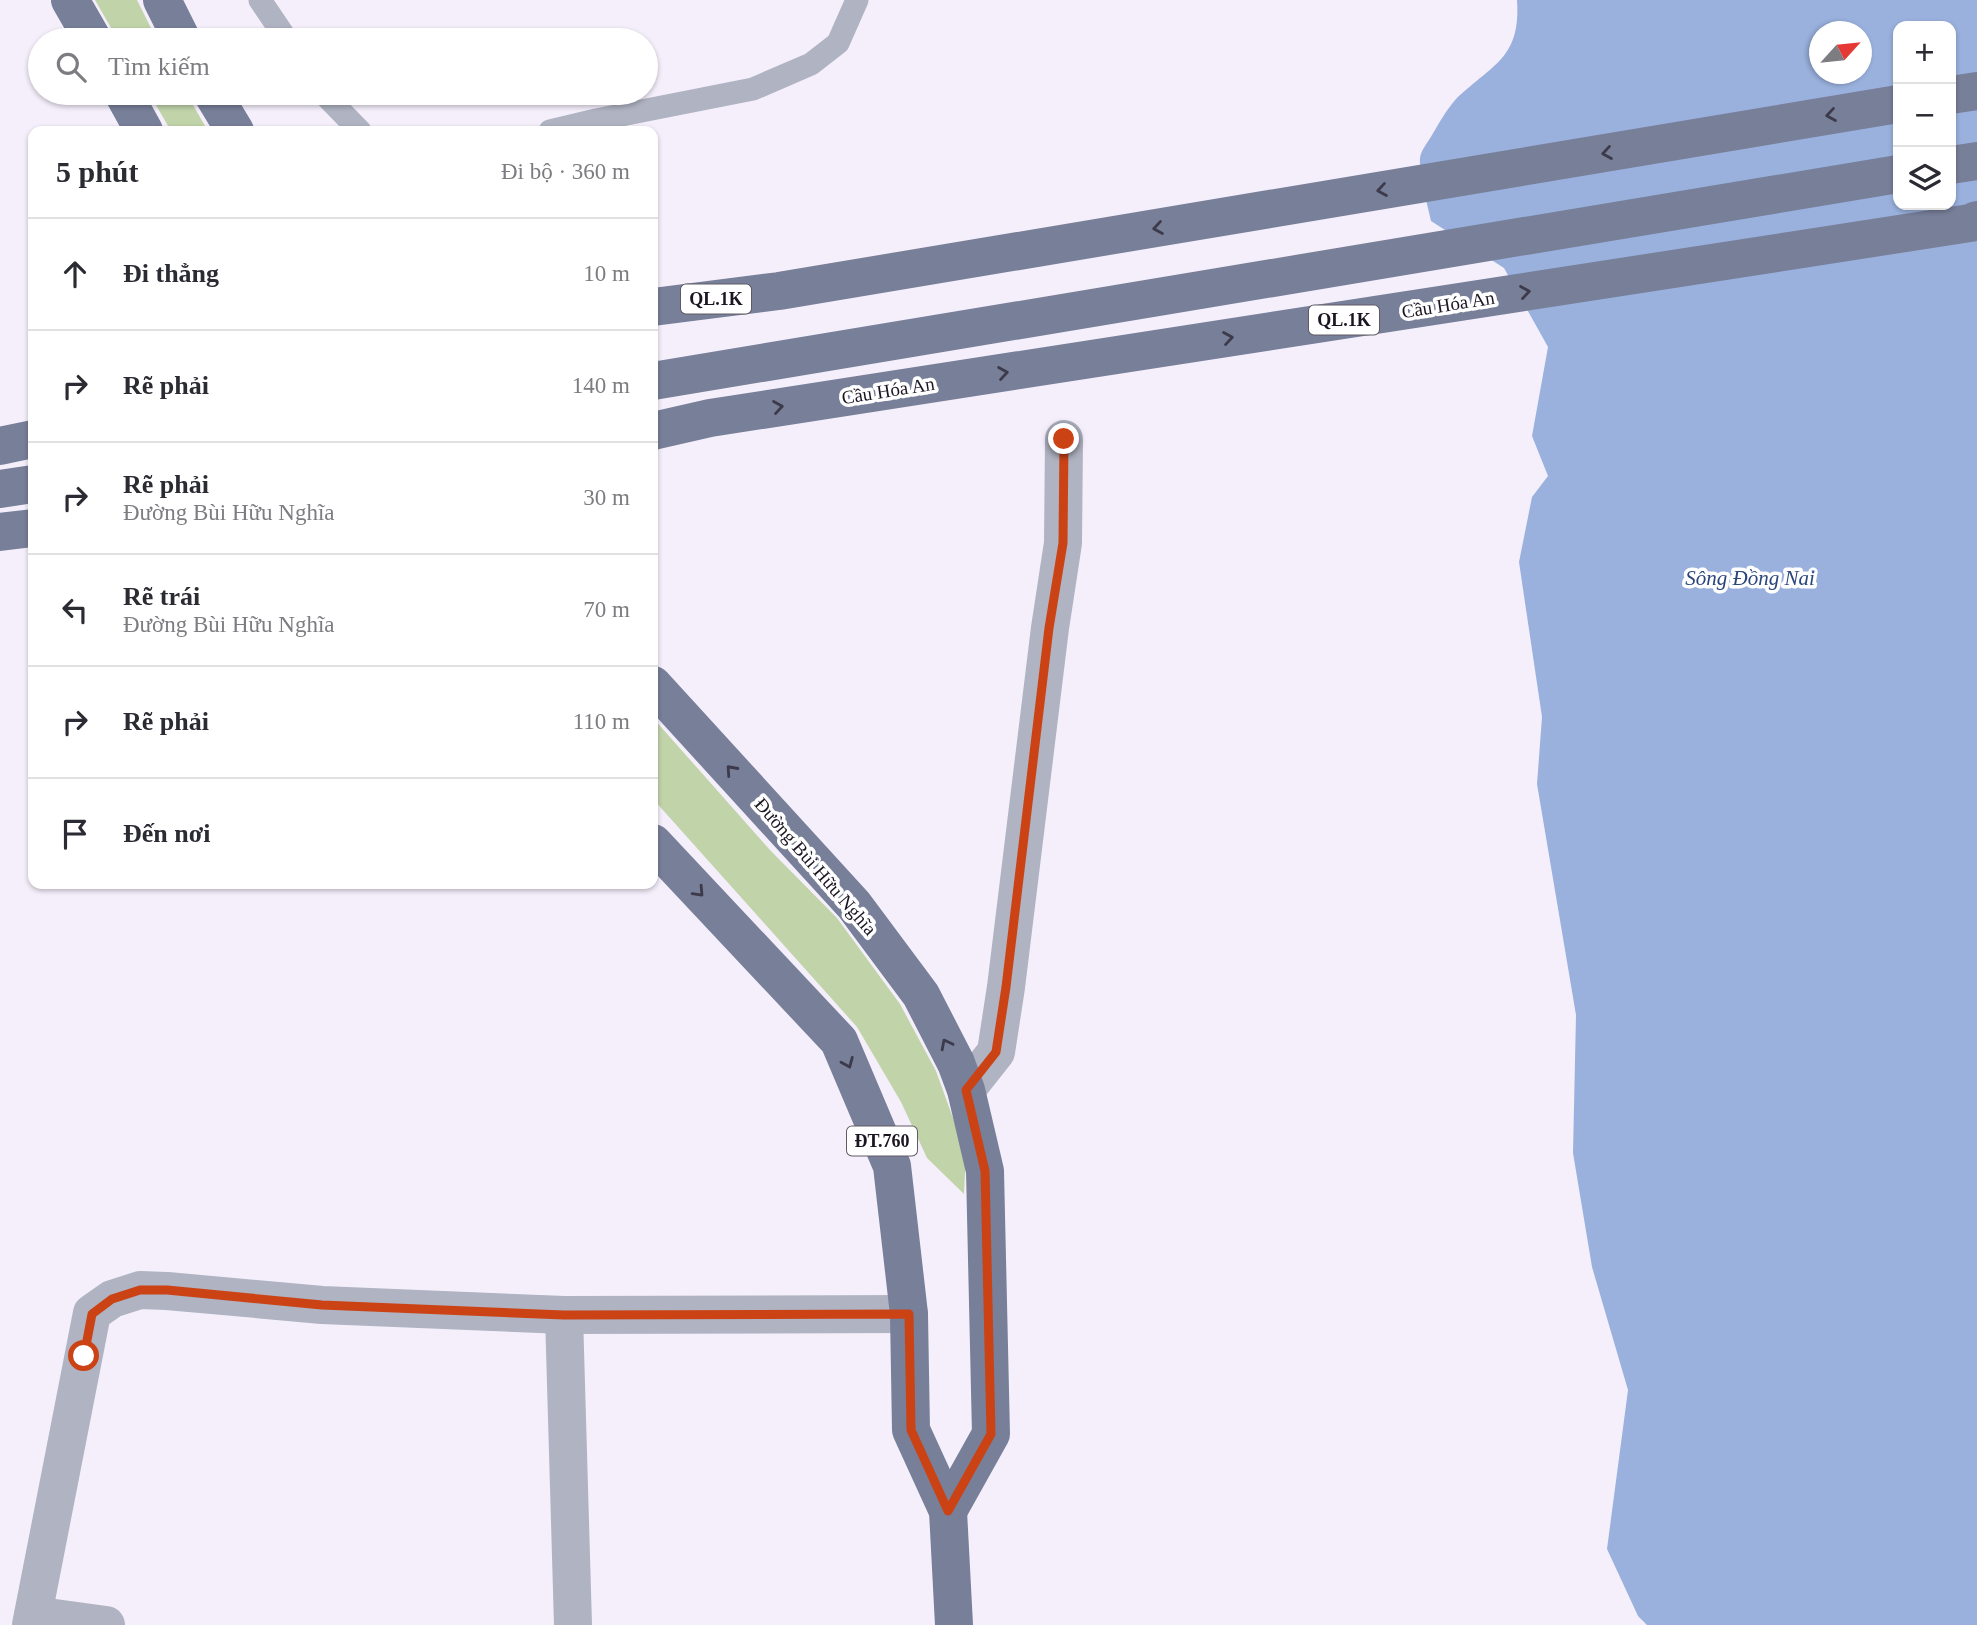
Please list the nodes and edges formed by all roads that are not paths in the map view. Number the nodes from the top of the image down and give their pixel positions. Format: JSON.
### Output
{"nodes":[{"id":1,"x":70,"y":0,"type":"edge"},
{"id":2,"x":162,"y":0,"type":"edge"},
{"id":3,"x":260,"y":0,"type":"edge"},
{"id":4,"x":856,"y":0,"type":"edge"},
{"id":5,"x":86,"y":28,"type":"edge"},
{"id":6,"x":175,"y":28,"type":"edge"},
{"id":7,"x":279,"y":28,"type":"edge"},
{"id":8,"x":1977,"y":91,"type":"edge"},
{"id":9,"x":1956,"y":94,"type":"edge"},
{"id":10,"x":130,"y":105,"type":"edge"},
{"id":11,"x":219,"y":105,"type":"edge"},
{"id":12,"x":335,"y":105,"type":"edge"},
{"id":13,"x":1893,"y":105,"type":"edge"},
{"id":14,"x":141,"y":126,"type":"edge"},
{"id":15,"x":231,"y":126,"type":"edge"},
{"id":16,"x":355,"y":126,"type":"edge"},
{"id":17,"x":571,"y":126,"type":"edge"},
{"id":18,"x":1977,"y":161,"type":"edge"},
{"id":19,"x":1956,"y":164,"type":"edge"},
{"id":20,"x":1893,"y":175,"type":"edge"},
{"id":21,"x":1977,"y":220,"type":"edge"},
{"id":22,"x":658,"y":306,"type":"edge"},
{"id":23,"x":658,"y":380,"type":"edge"},
{"id":24,"x":681,"y":424,"type":"edge"},
{"id":25,"x":1064,"y":439,"type":"dead end"},
{"id":26,"x":28,"y":440,"type":"edge"},
{"id":27,"x":0,"y":446,"type":"edge"},
{"id":28,"x":658,"y":455,"type":"edge"},
{"id":29,"x":28,"y":485,"type":"edge"},
{"id":30,"x":0,"y":489,"type":"edge"},
{"id":31,"x":28,"y":529,"type":"edge"},
{"id":32,"x":0,"y":532,"type":"edge"},
{"id":33,"x":658,"y":690,"type":"edge"},
{"id":34,"x":658,"y":848,"type":"edge"},
{"id":35,"x":966,"y":1090,"type":"junction"},
{"id":36,"x":909,"y":1314,"type":"junction"},
{"id":37,"x":564,"y":1315,"type":"junction"},
{"id":38,"x":948,"y":1511,"type":"junction"},
{"id":39,"x":32,"y":1620,"type":"edge"},
{"id":40,"x":106,"y":1625,"type":"edge"},
{"id":41,"x":573,"y":1625,"type":"edge"},
{"id":42,"x":954,"y":1625,"type":"edge"}],
"edges":[{"from":1,"to":5,"type":"main road"},
{"from":2,"to":6,"type":"main road"},
{"from":3,"to":7,"type":"lane"},
{"from":4,"to":17,"type":"lane"},
{"from":8,"to":9,"type":"main road"},
{"from":10,"to":14,"type":"main road"},
{"from":11,"to":15,"type":"main road"},
{"from":12,"to":16,"type":"lane"},
{"from":13,"to":22,"type":"main road","number":"QL.1K","one_way":true},
{"from":18,"to":19,"type":"main road"},
{"from":20,"to":23,"type":"main road"},
{"from":24,"to":21,"type":"main road","name":"Cầu Hóa An","number":"QL.1K","one_way":true},
{"from":24,"to":28,"type":"main road"},
{"from":25,"to":35,"type":"street"},
{"from":26,"to":27,"type":"main road"},
{"from":29,"to":30,"type":"main road"},
{"from":31,"to":32,"type":"main road"},
{"from":35,"to":33,"type":"main road","name":"Đường Bùi Hữu Nghĩa","one_way":true},
{"from":34,"to":36,"type":"main road","number":"ĐT.760","one_way":true},
{"from":35,"to":38,"type":"main road","name":"Đường Bùi Hữu Nghĩa"},
{"from":36,"to":37,"type":"street"},
{"from":36,"to":38,"type":"main road","number":"ĐT.760"},
{"from":37,"to":39,"type":"street"},
{"from":37,"to":41,"type":"street"},
{"from":38,"to":42,"type":"main road","number":"ĐT.760"},
{"from":39,"to":40,"type":"street"}]}
